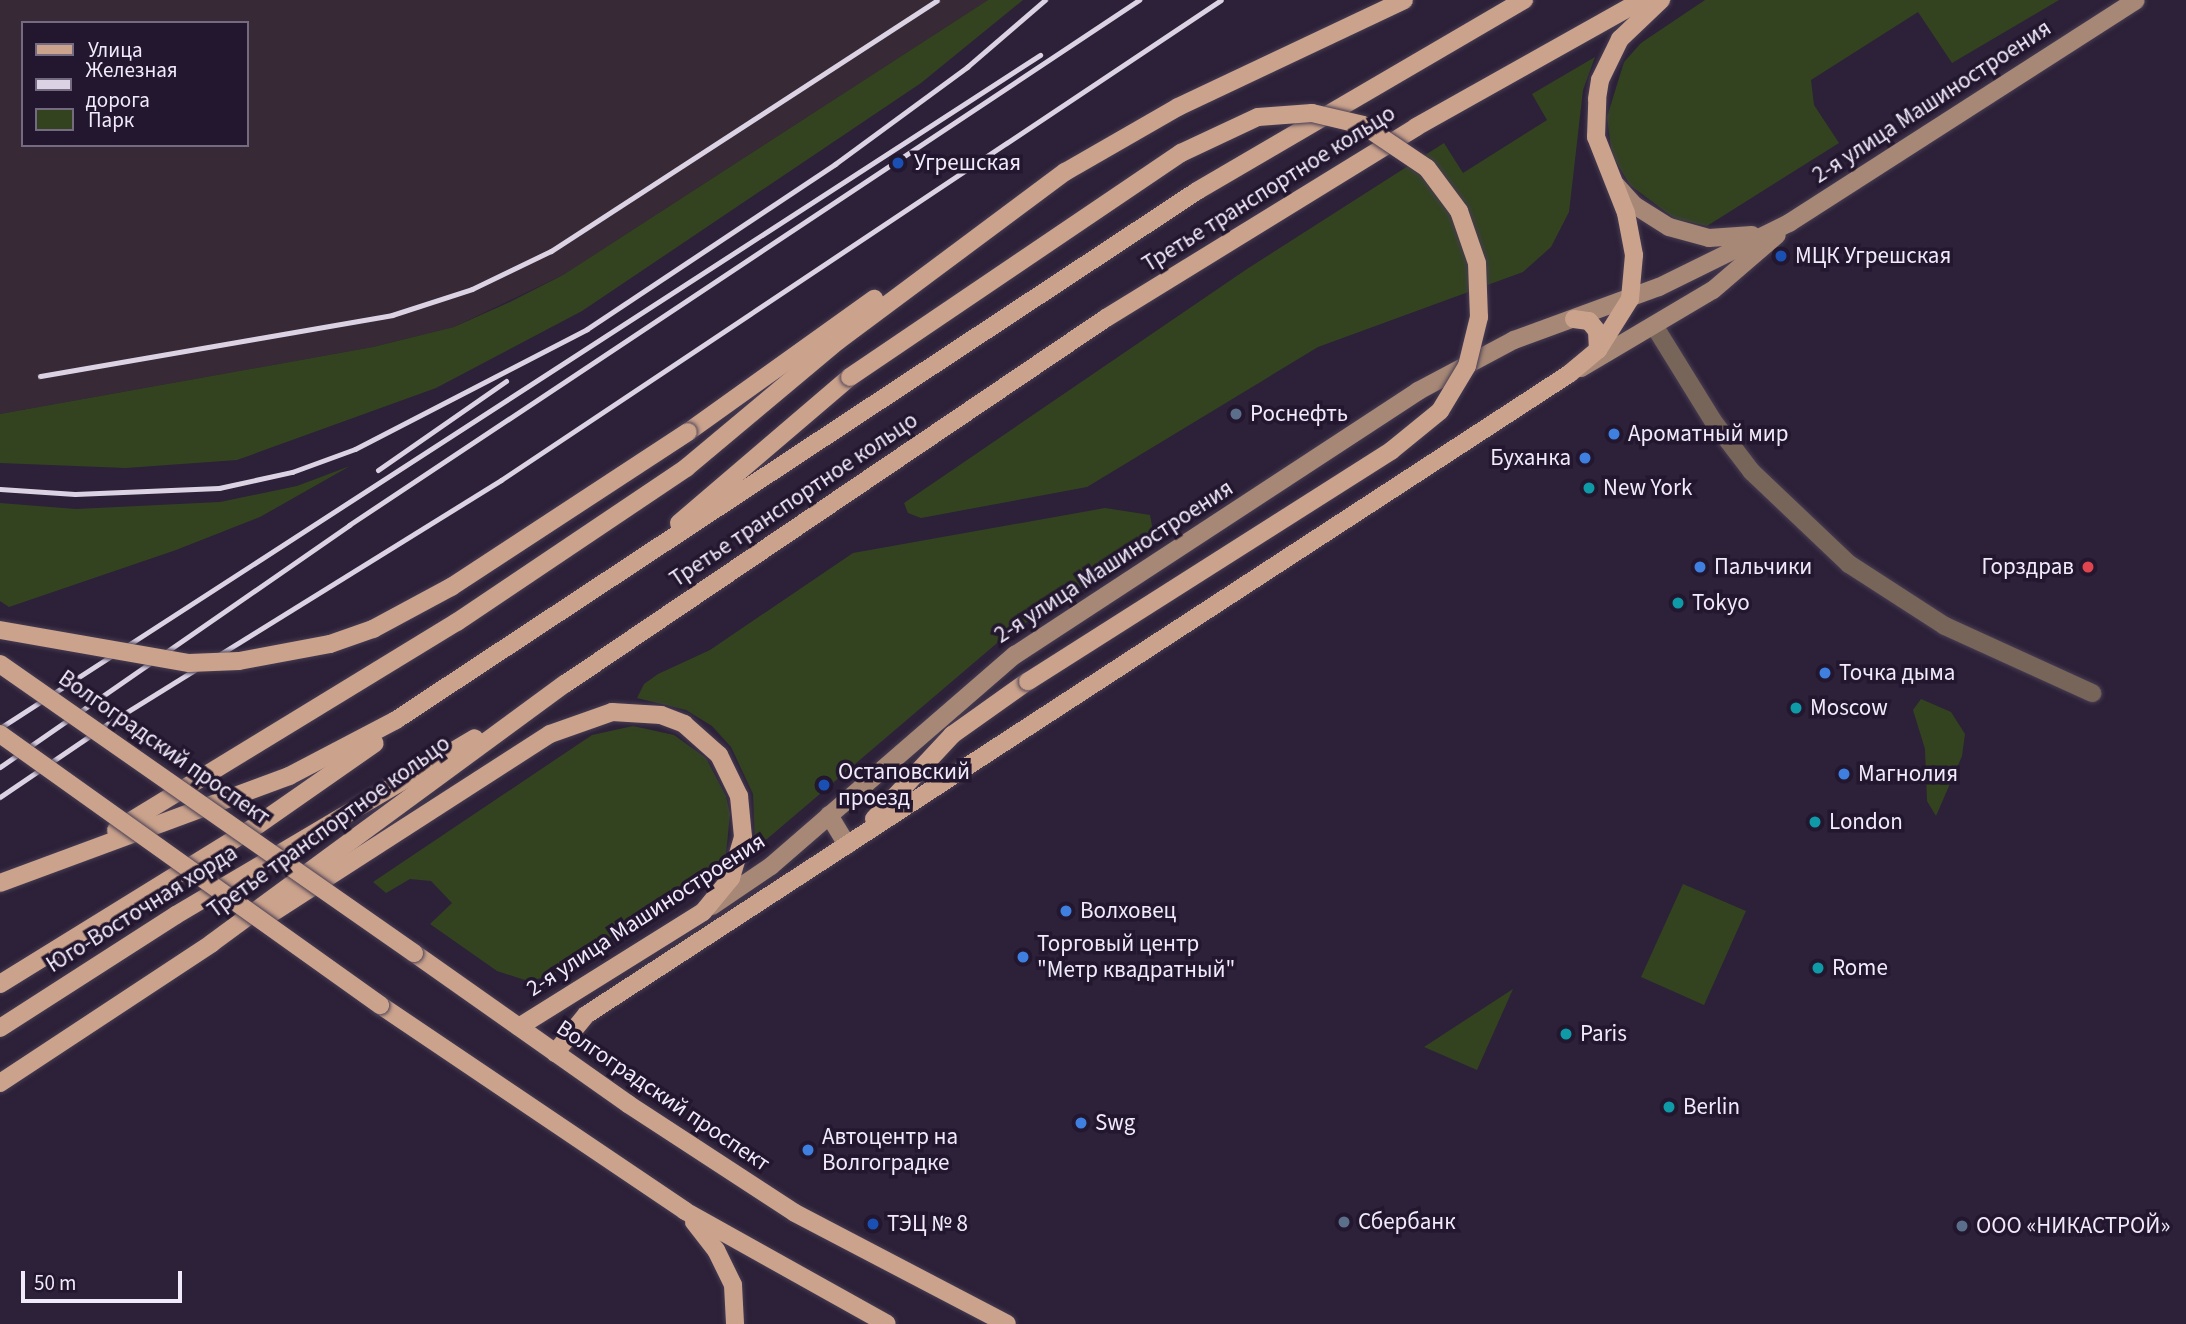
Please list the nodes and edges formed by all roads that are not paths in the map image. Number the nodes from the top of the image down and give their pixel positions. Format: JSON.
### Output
{"nodes":[{"id":1,"x":1404,"y":0,"type":"edge"},
{"id":2,"x":1524,"y":0,"type":"edge"},
{"id":3,"x":1643,"y":0,"type":"edge"},
{"id":4,"x":1661,"y":0,"type":"edge"},
{"id":5,"x":2136,"y":0,"type":"edge"},
{"id":6,"x":1609,"y":176,"type":"junction"},
{"id":7,"x":1000,"y":218,"type":"junction"},
{"id":8,"x":1789,"y":223,"type":"junction"},
{"id":9,"x":1630,"y":299,"type":"junction"},
{"id":10,"x":1574,"y":319,"type":"junction"},
{"id":11,"x":1655,"y":327,"type":"junction"},
{"id":12,"x":1598,"y":350,"type":"junction"},
{"id":13,"x":1569,"y":374,"type":"junction"},
{"id":14,"x":632,"y":564,"type":"junction"},
{"id":15,"x":0,"y":630,"type":"edge"},
{"id":16,"x":0,"y":664,"type":"edge"},
{"id":17,"x":476,"y":668,"type":"junction"},
{"id":18,"x":565,"y":684,"type":"junction"},
{"id":19,"x":2092,"y":693,"type":"dead end"},
{"id":20,"x":0,"y":734,"type":"edge"},
{"id":21,"x":829,"y":815,"type":"junction"},
{"id":22,"x":851,"y":842,"type":"junction"},
{"id":23,"x":0,"y":882,"type":"edge"},
{"id":24,"x":703,"y":912,"type":"junction"},
{"id":25,"x":212,"y":943,"type":"junction"},
{"id":26,"x":0,"y":984,"type":"edge"},
{"id":27,"x":519,"y":1027,"type":"junction"},
{"id":28,"x":0,"y":1028,"type":"edge"},
{"id":29,"x":56,"y":1048,"type":"junction"},
{"id":30,"x":555,"y":1053,"type":"junction"},
{"id":31,"x":0,"y":1083,"type":"edge"},
{"id":32,"x":0,"y":1096,"type":"edge"},
{"id":33,"x":685,"y":1211,"type":"junction"},
{"id":34,"x":735,"y":1324,"type":"edge"},
{"id":35,"x":887,"y":1324,"type":"edge"},
{"id":36,"x":1007,"y":1324,"type":"edge"}],
"edges":[{"from":1,"to":7,"type":"main road"},
{"from":2,"to":14,"type":"main road","name":"Третье транспортное кольцо"},
{"from":3,"to":18,"type":"main road","name":"Третье транспортное кольцо"},
{"from":4,"to":6,"type":"main road"},
{"from":5,"to":8,"type":"main road","name":"2-я улица Машиностроения"},
{"from":6,"to":8,"type":"main road"},
{"from":6,"to":9,"type":"main road"},
{"from":7,"to":15,"type":"main road","bridge":true},
{"from":7,"to":23,"type":"main road"},
{"from":8,"to":9,"type":"main road","name":"2-я улица Машиностроения"},
{"from":8,"to":11,"type":"main road","name":"2-я улица Машиностроения"},
{"from":9,"to":10,"type":"main road","name":"2-я улица Машиностроения"},
{"from":9,"to":12,"type":"main road"},
{"from":10,"to":12,"type":"main road"},
{"from":10,"to":21,"type":"main road","name":"2-я улица Машиностроения"},
{"from":11,"to":13,"type":"main road","name":"2-я улица Машиностроения"},
{"from":11,"to":19,"type":"street"},
{"from":12,"to":13,"type":"main road"},
{"from":13,"to":22,"type":"main road","name":"2-я улица Машиностроения"},
{"from":14,"to":17,"type":"main road","name":"Третье транспортное кольцо"},
{"from":14,"to":22,"type":"main road","bridge":true},
{"from":16,"to":27,"type":"main road","name":"Волгоградский проспект","bridge":true},
{"from":17,"to":23,"type":"main road","name":"Третье транспортное кольцо"},
{"from":17,"to":26,"type":"main road","name":"Юго-Восточная хорда"},
{"from":18,"to":25,"type":"main road","name":"Третье транспортное кольцо"},
{"from":18,"to":28,"type":"main road","name":"Юго-Восточная хорда"},
{"from":20,"to":33,"type":"main road","bridge":true},
{"from":21,"to":22,"type":"main road"},
{"from":21,"to":24,"type":"main road","name":"2-я улица Машиностроения"},
{"from":22,"to":30,"type":"main road","name":"2-я улица Машиностроения"},
{"from":24,"to":25,"type":"main road"},
{"from":24,"to":27,"type":"main road","name":"2-я улица Машиностроения"},
{"from":25,"to":29,"type":"main road","name":"Третье транспортное кольцо"},
{"from":27,"to":30,"type":"main road","name":"Волгоградский проспект"},
{"from":29,"to":31,"type":"main road","name":"Третье транспортное кольцо"},
{"from":29,"to":32,"type":"main road"},
{"from":30,"to":36,"type":"main road","name":"Волгоградский проспект"},
{"from":33,"to":34,"type":"main road"},
{"from":33,"to":35,"type":"main road"}]}
